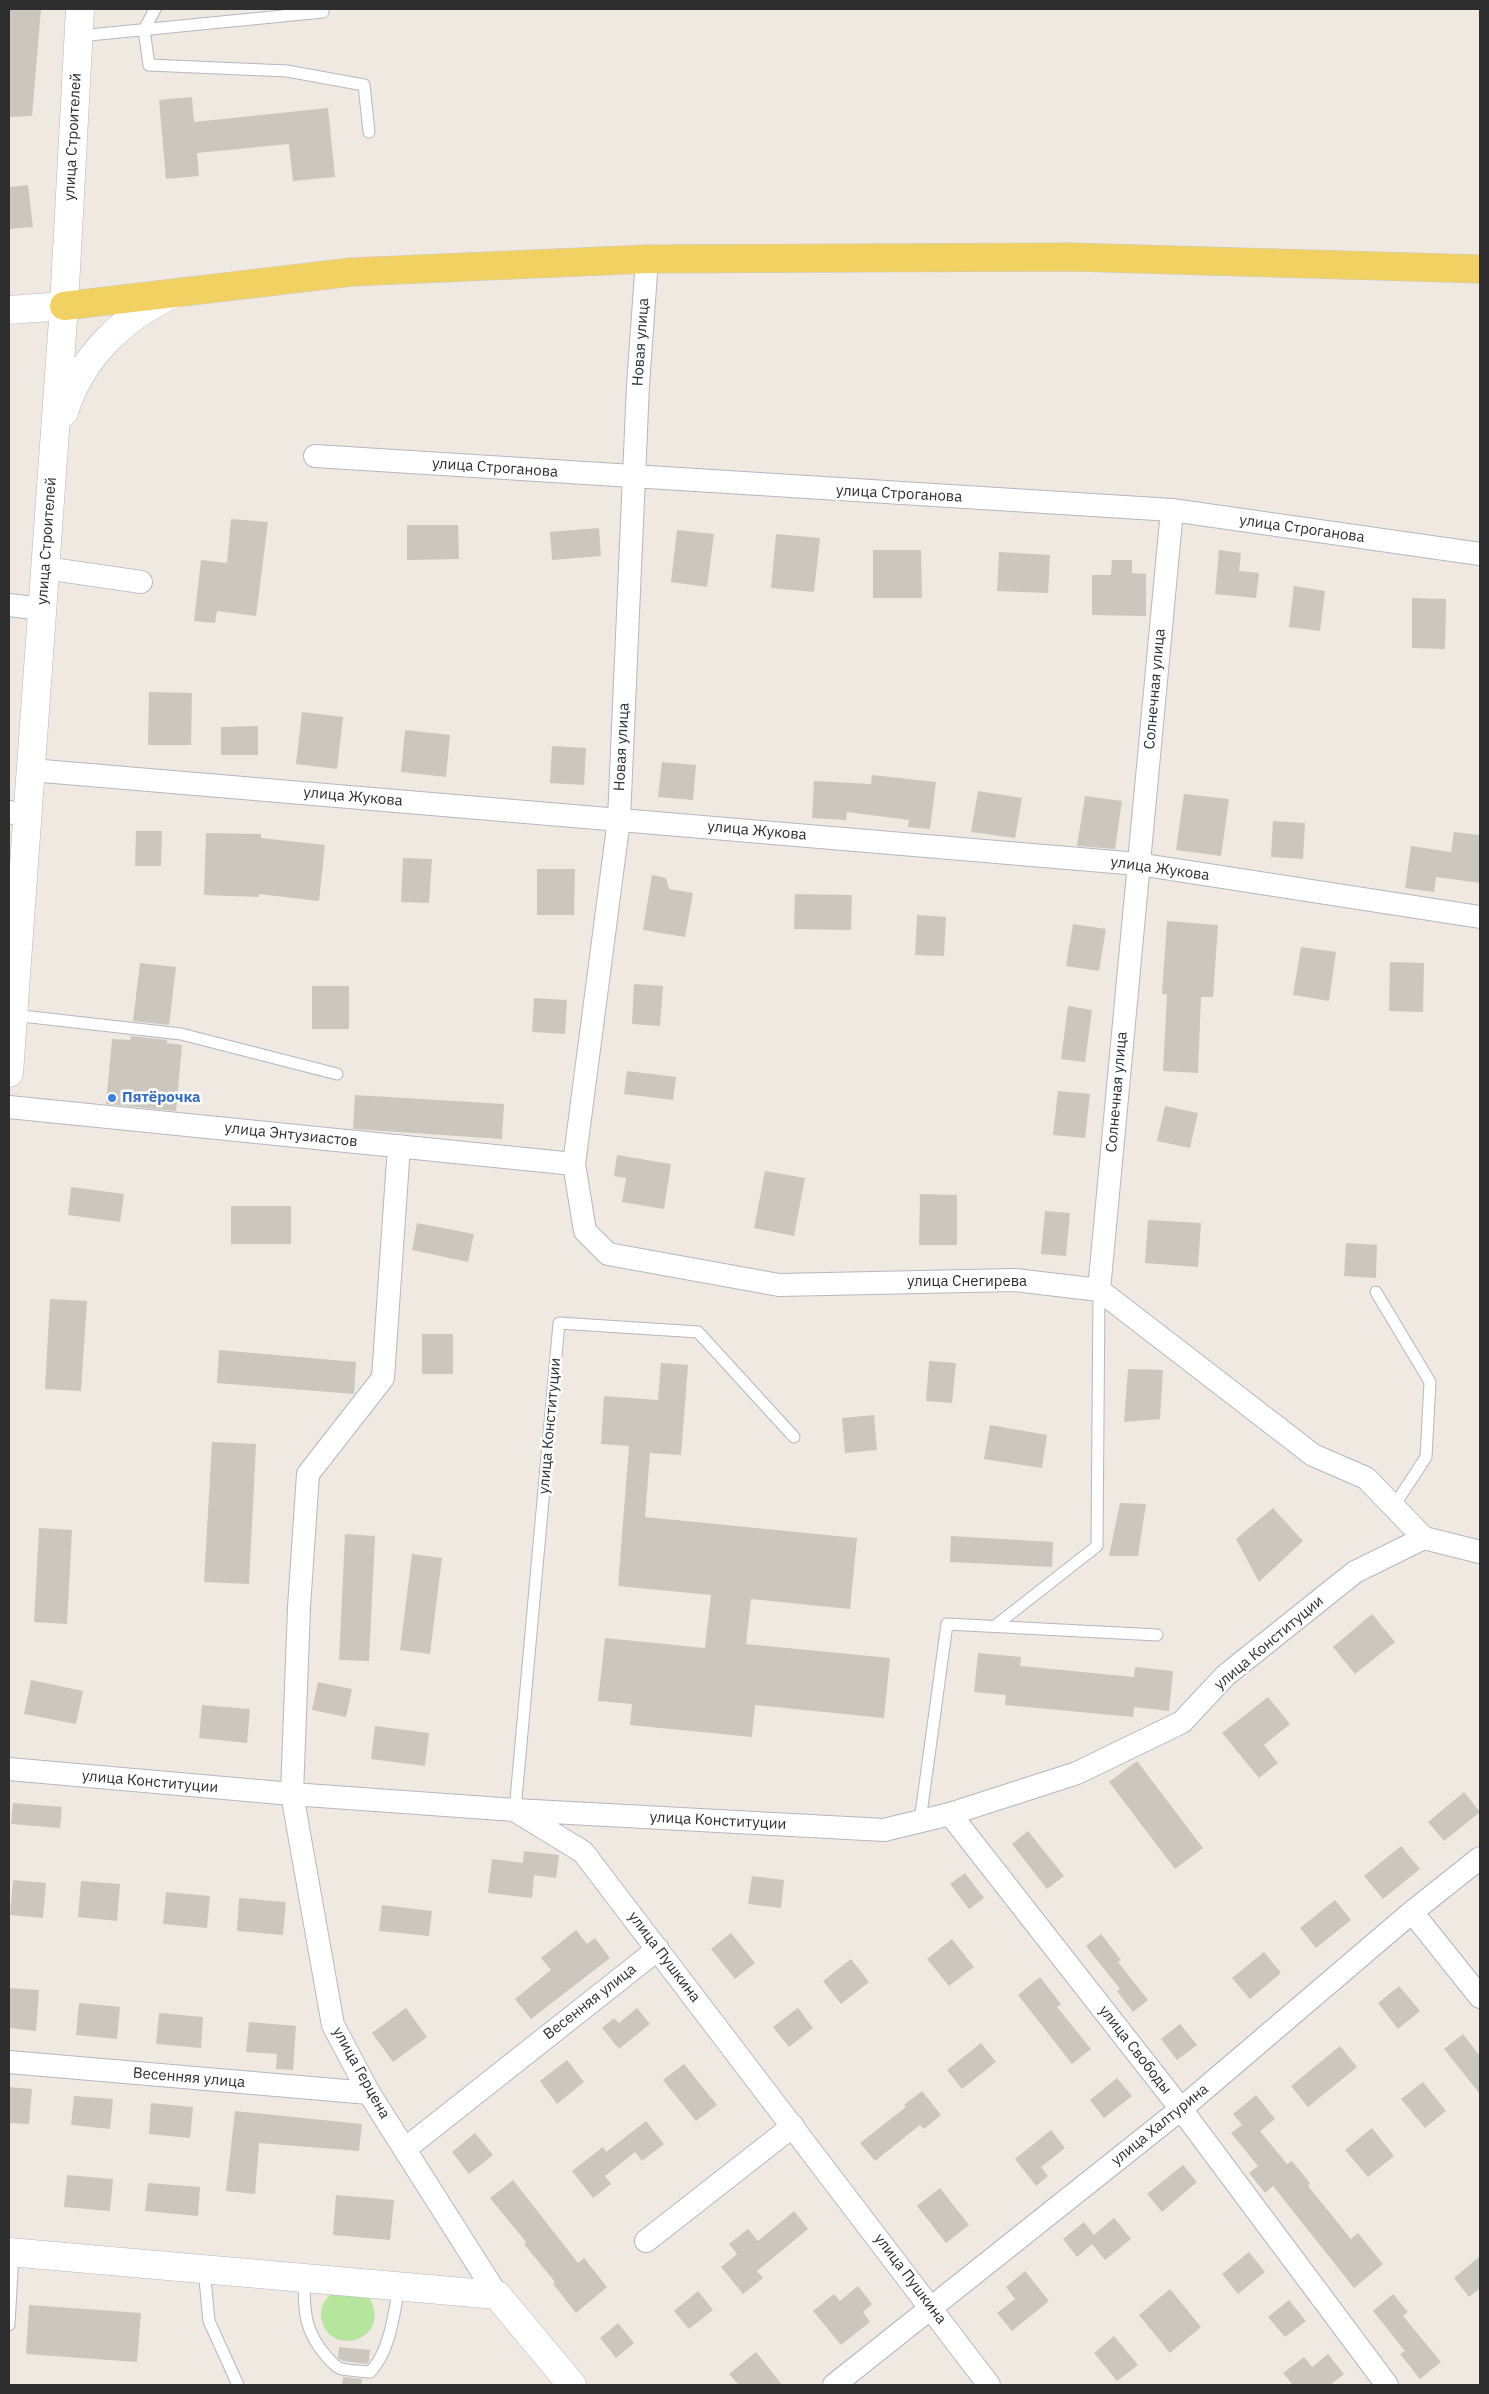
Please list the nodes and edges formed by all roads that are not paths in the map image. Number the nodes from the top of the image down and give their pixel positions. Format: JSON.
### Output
{"nodes":[{"id":1,"x":80,"y":9,"type":"edge"},
{"id":2,"x":155,"y":9,"type":"edge"},
{"id":3,"x":323,"y":9,"type":"edge"},
{"id":4,"x":144,"y":30,"type":"junction"},
{"id":5,"x":79,"y":36,"type":"junction"},
{"id":6,"x":369,"y":132,"type":"dead end"},
{"id":7,"x":648,"y":259,"type":"junction"},
{"id":8,"x":1480,"y":269,"type":"edge"},
{"id":9,"x":175,"y":292,"type":"junction"},
{"id":10,"x":64,"y":306,"type":"junction"},
{"id":11,"x":9,"y":310,"type":"edge"},
{"id":12,"x":54,"y":442,"type":"junction"},
{"id":13,"x":316,"y":456,"type":"dead end"},
{"id":14,"x":635,"y":478,"type":"junction"},
{"id":15,"x":1172,"y":510,"type":"junction"},
{"id":16,"x":1480,"y":554,"type":"edge"},
{"id":17,"x":45,"y":568,"type":"junction"},
{"id":18,"x":141,"y":582,"type":"dead end"},
{"id":19,"x":9,"y":605,"type":"edge"},
{"id":20,"x":42,"y":609,"type":"junction"},
{"id":21,"x":31,"y":770,"type":"junction"},
{"id":22,"x":18,"y":814,"type":"edge"},
{"id":23,"x":619,"y":819,"type":"junction"},
{"id":24,"x":1138,"y":864,"type":"junction"},
{"id":25,"x":1480,"y":917,"type":"edge"},
{"id":26,"x":13,"y":1014,"type":"junction"},
{"id":27,"x":10,"y":1041,"type":"edge"},
{"id":28,"x":9,"y":1072,"type":"edge"},
{"id":29,"x":337,"y":1074,"type":"dead end"},
{"id":30,"x":9,"y":1107,"type":"edge"},
{"id":31,"x":399,"y":1146,"type":"junction"},
{"id":32,"x":574,"y":1164,"type":"junction"},
{"id":33,"x":585,"y":1231,"type":"joint"},
{"id":34,"x":1099,"y":1290,"type":"junction"},
{"id":35,"x":1376,"y":1292,"type":"dead end"},
{"id":36,"x":794,"y":1437,"type":"dead end"},
{"id":37,"x":1394,"y":1506,"type":"junction"},
{"id":38,"x":1424,"y":1538,"type":"junction"},
{"id":39,"x":1480,"y":1552,"type":"edge"},
{"id":40,"x":995,"y":1626,"type":"junction"},
{"id":41,"x":1156,"y":1635,"type":"dead end"},
{"id":42,"x":9,"y":1769,"type":"edge"},
{"id":43,"x":292,"y":1794,"type":"junction"},
{"id":44,"x":514,"y":1810,"type":"junction"},
{"id":45,"x":950,"y":1814,"type":"junction"},
{"id":46,"x":920,"y":1821,"type":"junction"},
{"id":47,"x":1480,"y":1858,"type":"edge"},
{"id":48,"x":1412,"y":1912,"type":"junction"},
{"id":49,"x":658,"y":1949,"type":"junction"},
{"id":50,"x":1480,"y":1997,"type":"edge"},
{"id":51,"x":9,"y":2062,"type":"edge"},
{"id":52,"x":369,"y":2093,"type":"junction"},
{"id":53,"x":1181,"y":2109,"type":"junction"},
{"id":54,"x":793,"y":2126,"type":"junction"},
{"id":55,"x":405,"y":2149,"type":"junction"},
{"id":56,"x":646,"y":2242,"type":"dead end"},
{"id":57,"x":11,"y":2252,"type":"edge"},
{"id":58,"x":204,"y":2269,"type":"junction"},
{"id":59,"x":304,"y":2278,"type":"junction"},
{"id":60,"x":399,"y":2286,"type":"junction"},
{"id":61,"x":497,"y":2295,"type":"junction"},
{"id":62,"x":931,"y":2307,"type":"junction"},
{"id":63,"x":9,"y":2325,"type":"edge"},
{"id":64,"x":238,"y":2385,"type":"edge"},
{"id":65,"x":572,"y":2385,"type":"edge"},
{"id":66,"x":834,"y":2385,"type":"edge"},
{"id":67,"x":989,"y":2385,"type":"edge"},
{"id":68,"x":1387,"y":2385,"type":"edge"}],
"edges":[{"from":1,"to":5,"type":"main road","name":"улица Строителей"},
{"from":2,"to":4,"type":"lane"},
{"from":3,"to":4,"type":"lane"},
{"from":4,"to":5,"type":"lane"},
{"from":4,"to":6,"type":"lane"},
{"from":5,"to":10,"type":"main road","name":"улица Строителей"},
{"from":7,"to":8,"type":"main road"},
{"from":7,"to":9,"type":"main road"},
{"from":7,"to":14,"type":"street","name":"Новая улица"},
{"from":9,"to":10,"type":"main road"},
{"from":9,"to":12,"type":"main road"},
{"from":10,"to":11,"type":"main road"},
{"from":10,"to":12,"type":"main road","name":"улица Строителей"},
{"from":12,"to":17,"type":"main road","name":"улица Строителей"},
{"from":13,"to":14,"type":"street","name":"улица Строганова"},
{"from":14,"to":15,"type":"street","name":"улица Строганова"},
{"from":14,"to":23,"type":"street","name":"Новая улица"},
{"from":15,"to":16,"type":"street","name":"улица Строганова"},
{"from":15,"to":24,"type":"street","name":"Солнечная улица"},
{"from":17,"to":18,"type":"street"},
{"from":17,"to":20,"type":"main road","name":"улица Строителей"},
{"from":19,"to":20,"type":"street"},
{"from":20,"to":21,"type":"main road","name":"улица Строителей"},
{"from":21,"to":22,"type":"main road","name":"улица Строителей"},
{"from":21,"to":23,"type":"street","name":"улица Жукова"},
{"from":22,"to":26,"type":"main road","name":"улица Строителей"},
{"from":23,"to":24,"type":"street","name":"улица Жукова"},
{"from":23,"to":32,"type":"street","name":"Новая улица"},
{"from":24,"to":25,"type":"street","name":"улица Жукова"},
{"from":24,"to":34,"type":"street","name":"Солнечная улица"},
{"from":26,"to":27,"type":"main road","name":"улица Строителей"},
{"from":26,"to":29,"type":"lane"},
{"from":27,"to":28,"type":"main road","name":"улица Строителей"},
{"from":30,"to":31,"type":"street","name":"улица Энтузиастов"},
{"from":31,"to":32,"type":"street","name":"улица Энтузиастов"},
{"from":31,"to":43,"type":"street"},
{"from":32,"to":33,"type":"street","name":"Новая улица"},
{"from":33,"to":34,"type":"street","name":"улица Снегирева"},
{"from":34,"to":37,"type":"street"},
{"from":34,"to":40,"type":"lane","name":"Солнечная улица"},
{"from":35,"to":37,"type":"lane"},
{"from":36,"to":44,"type":"lane","name":"улица Конституции"},
{"from":37,"to":38,"type":"street"},
{"from":38,"to":39,"type":"street"},
{"from":38,"to":45,"type":"street","name":"улица Конституции"},
{"from":40,"to":41,"type":"lane"},
{"from":40,"to":46,"type":"lane"},
{"from":42,"to":43,"type":"street","name":"улица Конституции"},
{"from":43,"to":44,"type":"street","name":"улица Конституции"},
{"from":43,"to":52,"type":"street","name":"улица Герцена"},
{"from":44,"to":46,"type":"street","name":"улица Конституции"},
{"from":44,"to":49,"type":"street","name":"улица Пушкина"},
{"from":45,"to":46,"type":"street","name":"улица Конституции"},
{"from":45,"to":53,"type":"street","name":"улица Свободы"},
{"from":47,"to":48,"type":"street","name":"улица Халтурина"},
{"from":48,"to":50,"type":"street"},
{"from":48,"to":53,"type":"street","name":"улица Халтурина"},
{"from":49,"to":54,"type":"street","name":"улица Пушкина"},
{"from":49,"to":55,"type":"street","name":"Весенняя улица"},
{"from":51,"to":52,"type":"street","name":"Весенняя улица"},
{"from":52,"to":55,"type":"street","name":"улица Герцена"},
{"from":53,"to":62,"type":"street","name":"улица Халтурина"},
{"from":53,"to":68,"type":"street","name":"улица Свободы"},
{"from":54,"to":56,"type":"street"},
{"from":54,"to":62,"type":"street","name":"улица Пушкина"},
{"from":55,"to":61,"type":"street","name":"улица Герцена"},
{"from":57,"to":58,"type":"main road"},
{"from":57,"to":63,"type":"lane"},
{"from":58,"to":59,"type":"main road"},
{"from":58,"to":64,"type":"lane"},
{"from":59,"to":60,"type":"main road"},
{"from":59,"to":60,"type":"lane"},
{"from":60,"to":61,"type":"main road"},
{"from":61,"to":65,"type":"main road","name":"улица Герцена"},
{"from":62,"to":66,"type":"street","name":"улица Халтурина"},
{"from":62,"to":67,"type":"street","name":"улица Пушкина"}]}
